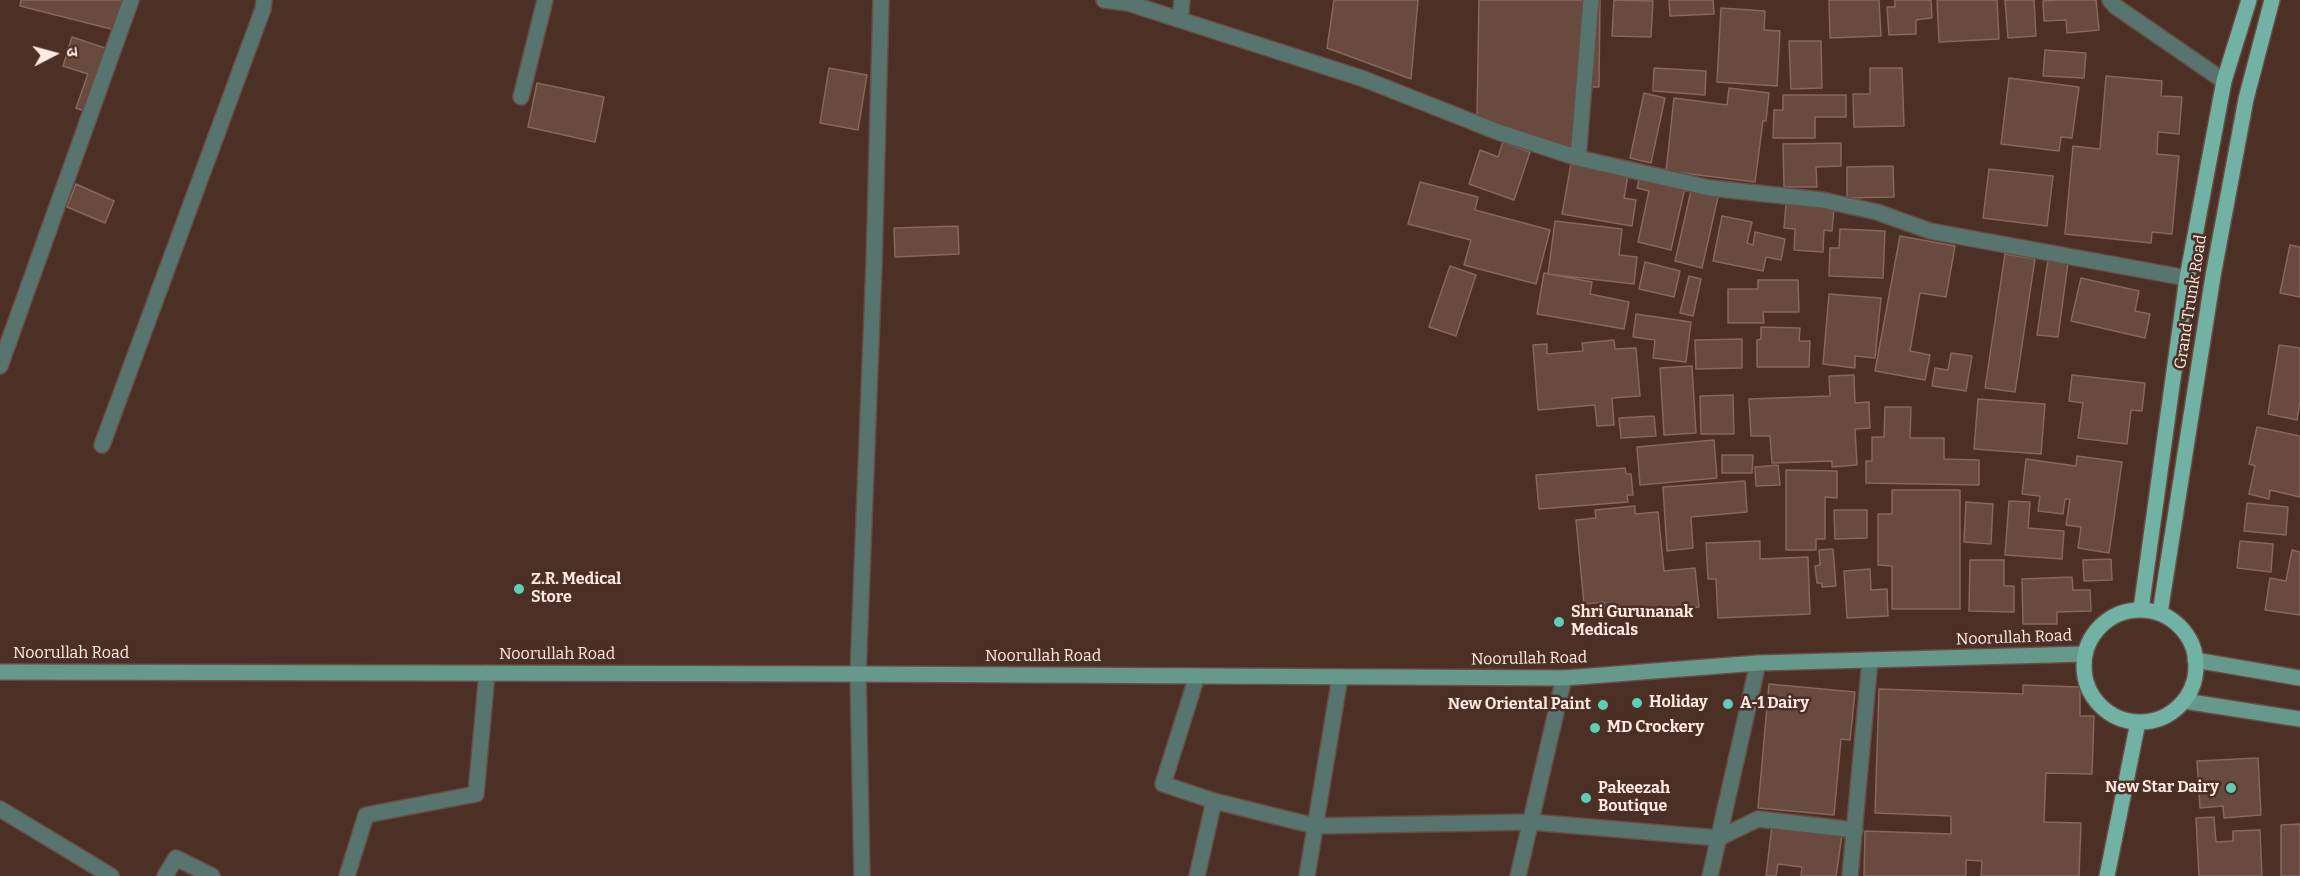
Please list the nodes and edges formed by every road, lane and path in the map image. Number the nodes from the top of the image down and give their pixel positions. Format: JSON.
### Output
{"nodes":[{"id":1,"x":131,"y":0,"type":"edge"},
{"id":2,"x":264,"y":0,"type":"edge"},
{"id":3,"x":545,"y":0,"type":"edge"},
{"id":4,"x":881,"y":0,"type":"edge"},
{"id":5,"x":1104,"y":0,"type":"edge"},
{"id":6,"x":1182,"y":0,"type":"edge"},
{"id":7,"x":1591,"y":0,"type":"edge"},
{"id":8,"x":2110,"y":0,"type":"edge"},
{"id":9,"x":2249,"y":0,"type":"edge"},
{"id":10,"x":2272,"y":0,"type":"edge"},
{"id":11,"x":1180,"y":20,"type":"junction"},
{"id":12,"x":2224,"y":81,"type":"junction"},
{"id":13,"x":520,"y":97,"type":"dead end"},
{"id":14,"x":1578,"y":158,"type":"junction"},
{"id":15,"x":2187,"y":278,"type":"junction"},
{"id":16,"x":0,"y":366,"type":"edge"},
{"id":17,"x":102,"y":445,"type":"dead end"},
{"id":18,"x":2141,"y":609,"type":"junction"},
{"id":19,"x":2160,"y":613,"type":"junction"},
{"id":20,"x":2085,"y":654,"type":"junction"},
{"id":21,"x":1870,"y":660,"type":"junction"},
{"id":22,"x":2195,"y":660,"type":"junction"},
{"id":23,"x":1758,"y":663,"type":"junction"},
{"id":24,"x":0,"y":672,"type":"edge"},
{"id":25,"x":488,"y":673,"type":"junction"},
{"id":26,"x":858,"y":674,"type":"junction"},
{"id":27,"x":1197,"y":676,"type":"junction"},
{"id":28,"x":1340,"y":677,"type":"junction"},
{"id":29,"x":1564,"y":678,"type":"junction"},
{"id":30,"x":2300,"y":678,"type":"edge"},
{"id":31,"x":2184,"y":700,"type":"junction"},
{"id":32,"x":2300,"y":719,"type":"edge"},
{"id":33,"x":2138,"y":722,"type":"junction"},
{"id":34,"x":1214,"y":801,"type":"junction"},
{"id":35,"x":0,"y":809,"type":"edge"},
{"id":36,"x":1531,"y":822,"type":"junction"},
{"id":37,"x":1315,"y":826,"type":"junction"},
{"id":38,"x":1855,"y":830,"type":"junction"},
{"id":39,"x":1719,"y":838,"type":"junction"},
{"id":40,"x":111,"y":876,"type":"edge"},
{"id":41,"x":165,"y":876,"type":"edge"},
{"id":42,"x":212,"y":876,"type":"edge"},
{"id":43,"x":347,"y":876,"type":"edge"},
{"id":44,"x":862,"y":876,"type":"edge"},
{"id":45,"x":1197,"y":876,"type":"edge"},
{"id":46,"x":1307,"y":876,"type":"edge"},
{"id":47,"x":1518,"y":876,"type":"edge"},
{"id":48,"x":1710,"y":876,"type":"edge"},
{"id":49,"x":1850,"y":876,"type":"edge"},
{"id":50,"x":2107,"y":876,"type":"edge"}],
"edges":[{"from":1,"to":16,"type":"street"},
{"from":2,"to":17,"type":"street"},
{"from":3,"to":13,"type":"street"},
{"from":4,"to":26,"type":"street"},
{"from":5,"to":11,"type":"street"},
{"from":6,"to":11,"type":"street"},
{"from":7,"to":14,"type":"street"},
{"from":8,"to":12,"type":"street"},
{"from":9,"to":12,"type":"main road","name":"Grand Trunk Road"},
{"from":10,"to":19,"type":"main road","name":"Grand Trunk Road"},
{"from":11,"to":14,"type":"street"},
{"from":12,"to":15,"type":"main road","name":"Grand Trunk Road"},
{"from":14,"to":15,"type":"street"},
{"from":15,"to":18,"type":"main road","name":"Grand Trunk Road"},
{"from":18,"to":19,"type":"main road"},
{"from":18,"to":20,"type":"main road"},
{"from":19,"to":22,"type":"main road"},
{"from":20,"to":21,"type":"main road","name":"Noorullah Road"},
{"from":20,"to":33,"type":"main road"},
{"from":21,"to":23,"type":"main road","name":"Noorullah Road"},
{"from":21,"to":38,"type":"street"},
{"from":22,"to":30,"type":"main road"},
{"from":22,"to":31,"type":"main road"},
{"from":23,"to":29,"type":"main road","name":"Noorullah Road"},
{"from":23,"to":39,"type":"street"},
{"from":24,"to":25,"type":"main road","name":"Noorullah Road"},
{"from":25,"to":26,"type":"main road","name":"Noorullah Road"},
{"from":25,"to":43,"type":"street"},
{"from":26,"to":27,"type":"main road","name":"Noorullah Road"},
{"from":26,"to":44,"type":"street"},
{"from":27,"to":28,"type":"main road","name":"Noorullah Road"},
{"from":27,"to":34,"type":"street"},
{"from":28,"to":29,"type":"main road","name":"Noorullah Road"},
{"from":28,"to":37,"type":"street"},
{"from":29,"to":36,"type":"street"},
{"from":31,"to":32,"type":"main road"},
{"from":31,"to":33,"type":"main road"},
{"from":33,"to":50,"type":"main road"},
{"from":34,"to":37,"type":"street"},
{"from":34,"to":45,"type":"street"},
{"from":35,"to":40,"type":"street"},
{"from":36,"to":37,"type":"street"},
{"from":36,"to":39,"type":"street"},
{"from":36,"to":47,"type":"street"},
{"from":37,"to":46,"type":"street"},
{"from":38,"to":39,"type":"street"},
{"from":38,"to":49,"type":"street"},
{"from":39,"to":48,"type":"street"},
{"from":41,"to":42,"type":"street"}]}
